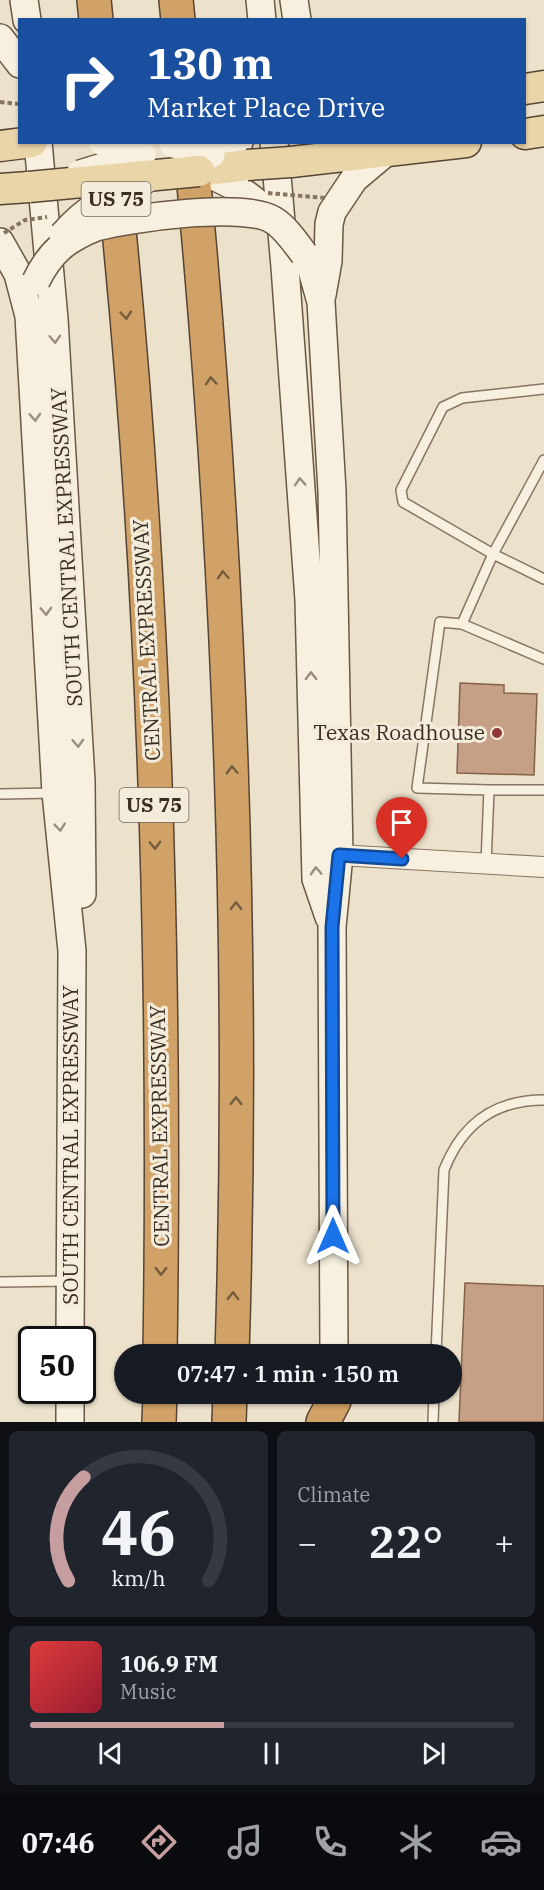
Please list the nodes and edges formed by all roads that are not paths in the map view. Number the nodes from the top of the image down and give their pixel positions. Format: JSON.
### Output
{"nodes":[{"id":1,"x":24,"y":0,"type":"edge"},
{"id":2,"x":94,"y":0,"type":"edge"},
{"id":3,"x":176,"y":0,"type":"edge"},
{"id":4,"x":260,"y":0,"type":"edge"},
{"id":5,"x":283,"y":0,"type":"edge"},
{"id":6,"x":294,"y":0,"type":"edge"},
{"id":7,"x":27,"y":18,"type":"edge"},
{"id":8,"x":96,"y":18,"type":"edge"},
{"id":9,"x":178,"y":18,"type":"edge"},
{"id":10,"x":262,"y":18,"type":"edge"},
{"id":11,"x":282,"y":18,"type":"edge"},
{"id":12,"x":297,"y":18,"type":"edge"},
{"id":13,"x":0,"y":38,"type":"edge"},
{"id":14,"x":18,"y":62,"type":"edge"},
{"id":15,"x":544,"y":86,"type":"edge"},
{"id":16,"x":526,"y":89,"type":"edge"},
{"id":17,"x":544,"y":131,"type":"edge"},
{"id":18,"x":526,"y":134,"type":"edge"},
{"id":19,"x":18,"y":144,"type":"edge"},
{"id":20,"x":38,"y":144,"type":"edge"},
{"id":21,"x":110,"y":144,"type":"edge"},
{"id":22,"x":115,"y":144,"type":"edge"},
{"id":23,"x":451,"y":144,"type":"edge"},
{"id":24,"x":0,"y":146,"type":"edge"},
{"id":25,"x":282,"y":152,"type":"edge"},
{"id":26,"x":385,"y":153,"type":"junction"},
{"id":27,"x":243,"y":154,"type":"edge"},
{"id":28,"x":178,"y":155,"type":"edge"},
{"id":29,"x":14,"y":188,"type":"edge"},
{"id":30,"x":274,"y":220,"type":"junction"},
{"id":31,"x":2,"y":237,"type":"edge"},
{"id":32,"x":51,"y":254,"type":"junction"},
{"id":33,"x":321,"y":302,"type":"junction"},
{"id":34,"x":29,"y":316,"type":"junction"},
{"id":35,"x":544,"y":389,"type":"edge"},
{"id":36,"x":544,"y":460,"type":"edge"},
{"id":37,"x":493,"y":554,"type":"junction"},
{"id":38,"x":544,"y":579,"type":"edge"},
{"id":39,"x":462,"y":624,"type":"junction"},
{"id":40,"x":544,"y":659,"type":"edge"},
{"id":41,"x":489,"y":790,"type":"junction"},
{"id":42,"x":544,"y":790,"type":"edge"},
{"id":43,"x":56,"y":793,"type":"junction"},
{"id":44,"x":0,"y":794,"type":"edge"},
{"id":45,"x":339,"y":855,"type":"junction"},
{"id":46,"x":486,"y":864,"type":"junction"},
{"id":47,"x":544,"y":867,"type":"edge"},
{"id":48,"x":332,"y":927,"type":"junction"},
{"id":49,"x":72,"y":951,"type":"junction"},
{"id":50,"x":544,"y":1100,"type":"edge"},
{"id":51,"x":71,"y":1281,"type":"junction"},
{"id":52,"x":0,"y":1282,"type":"edge"},
{"id":53,"x":70,"y":1326,"type":"edge"},
{"id":54,"x":160,"y":1344,"type":"edge"},
{"id":55,"x":232,"y":1344,"type":"edge"},
{"id":56,"x":333,"y":1344,"type":"edge"},
{"id":57,"x":436,"y":1344,"type":"edge"},
{"id":58,"x":70,"y":1404,"type":"edge"},
{"id":59,"x":160,"y":1404,"type":"edge"},
{"id":60,"x":230,"y":1404,"type":"edge"},
{"id":61,"x":434,"y":1404,"type":"edge"},
{"id":62,"x":70,"y":1422,"type":"edge"},
{"id":63,"x":159,"y":1422,"type":"edge"},
{"id":64,"x":229,"y":1422,"type":"edge"},
{"id":65,"x":433,"y":1422,"type":"edge"}],
"edges":[{"from":1,"to":7,"type":"main road"},
{"from":2,"to":8,"type":"highway"},
{"from":3,"to":9,"type":"highway"},
{"from":4,"to":10,"type":"main road"},
{"from":5,"to":11,"type":"main road"},
{"from":6,"to":12,"type":"main road"},
{"from":13,"to":14,"type":"main road"},
{"from":15,"to":16,"type":"main road"},
{"from":17,"to":18,"type":"main road"},
{"from":19,"to":24,"type":"main road"},
{"from":20,"to":49,"type":"main road","name":"SOUTH CENTRAL EXPRESSWAY","one_way":true},
{"from":21,"to":54,"type":"highway","name":"CENTRAL EXPRESSWAY","number":"US 75","one_way":true},
{"from":22,"to":28,"type":"main road","bridge":true},
{"from":23,"to":26,"type":"main road"},
{"from":25,"to":26,"type":"main road"},
{"from":25,"to":27,"type":"main road","bridge":true},
{"from":48,"to":25,"type":"main road","one_way":true},
{"from":26,"to":33,"type":"main road"},
{"from":27,"to":28,"type":"main road"},
{"from":28,"to":29,"type":"main road","bridge":true},
{"from":28,"to":30,"type":"main road"},
{"from":28,"to":32,"type":"main road","bridge":true},
{"from":55,"to":28,"type":"highway","one_way":true},
{"from":30,"to":32,"type":"main road","bridge":true},
{"from":30,"to":33,"type":"main road","bridge":true},
{"from":31,"to":34,"type":"main road"},
{"from":32,"to":34,"type":"main road","bridge":true},
{"from":33,"to":45,"type":"main road"},
{"from":34,"to":43,"type":"main road","name":"SOUTH CENTRAL EXPRESSWAY","one_way":true},
{"from":35,"to":37,"type":"lane"},
{"from":36,"to":37,"type":"lane"},
{"from":37,"to":38,"type":"lane"},
{"from":37,"to":39,"type":"lane"},
{"from":39,"to":40,"type":"lane"},
{"from":39,"to":41,"type":"lane"},
{"from":41,"to":42,"type":"lane"},
{"from":41,"to":46,"type":"lane"},
{"from":43,"to":44,"type":"lane"},
{"from":43,"to":49,"type":"main road","name":"SOUTH CENTRAL EXPRESSWAY","one_way":true},
{"from":45,"to":46,"type":"street"},
{"from":45,"to":48,"type":"main road"},
{"from":46,"to":47,"type":"street"},
{"from":48,"to":56,"type":"main road"},
{"from":49,"to":51,"type":"main road","name":"SOUTH CENTRAL EXPRESSWAY"},
{"from":50,"to":57,"type":"lane"},
{"from":51,"to":52,"type":"lane"},
{"from":51,"to":53,"type":"main road","name":"SOUTH CENTRAL EXPRESSWAY"},
{"from":58,"to":62,"type":"main road"},
{"from":59,"to":63,"type":"highway"},
{"from":60,"to":64,"type":"highway"},
{"from":61,"to":65,"type":"lane"}]}
